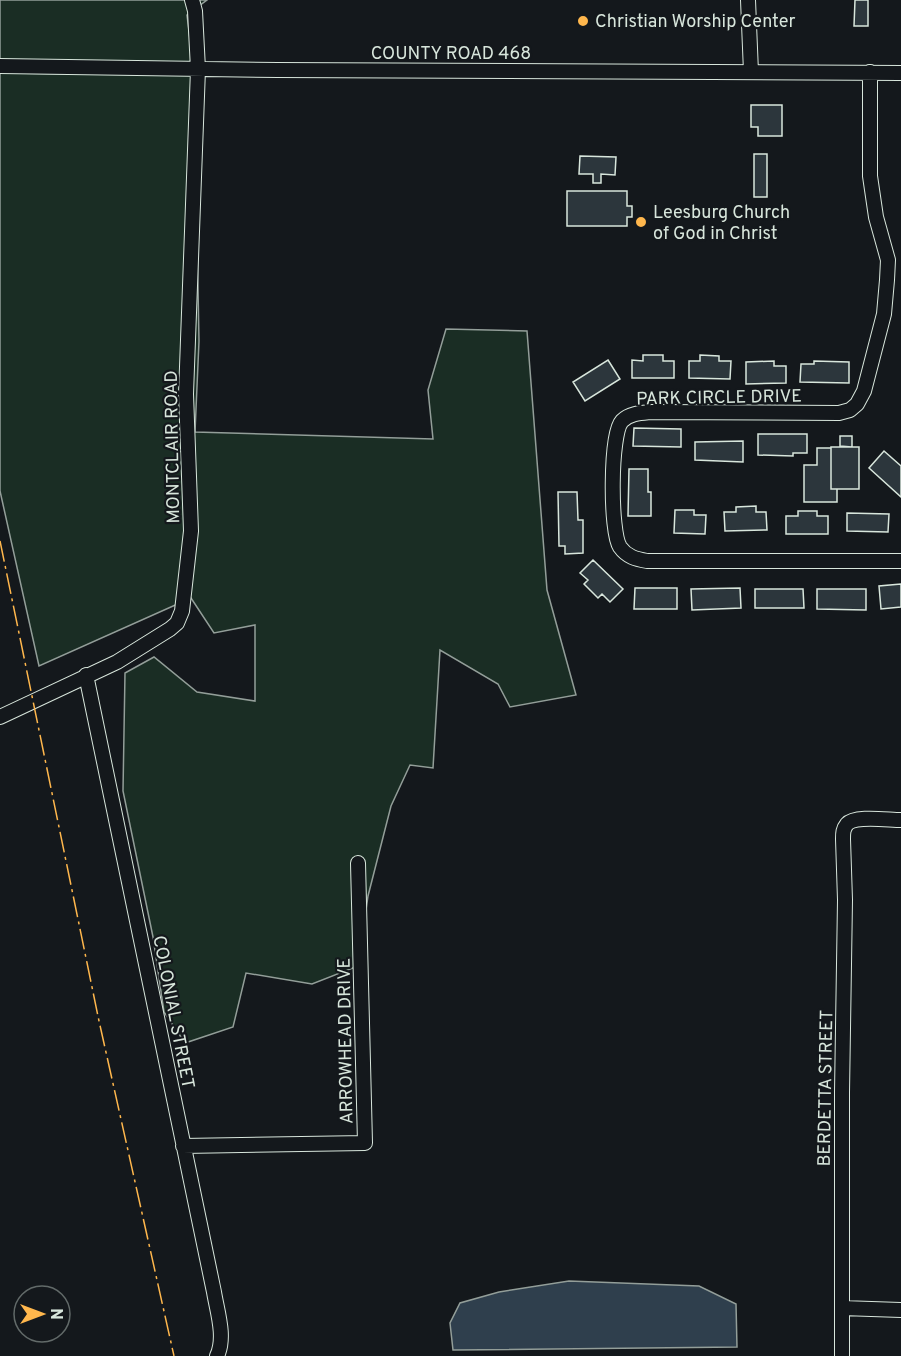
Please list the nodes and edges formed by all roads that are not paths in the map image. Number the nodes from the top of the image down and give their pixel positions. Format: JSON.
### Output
{"nodes":[{"id":1,"x":192,"y":0,"type":"edge"},
{"id":2,"x":748,"y":0,"type":"edge"},
{"id":3,"x":0,"y":66,"type":"edge"},
{"id":4,"x":198,"y":69,"type":"junction"},
{"id":5,"x":751,"y":72,"type":"junction"},
{"id":6,"x":870,"y":72,"type":"junction"},
{"id":7,"x":901,"y":73,"type":"edge"},
{"id":8,"x":901,"y":561,"type":"edge"},
{"id":9,"x":86,"y":675,"type":"junction"},
{"id":10,"x":0,"y":717,"type":"edge"},
{"id":11,"x":901,"y":820,"type":"edge"},
{"id":12,"x":358,"y":863,"type":"dead end"},
{"id":13,"x":183,"y":1146,"type":"junction"},
{"id":14,"x":842,"y":1308,"type":"junction"},
{"id":15,"x":901,"y":1310,"type":"edge"},
{"id":16,"x":217,"y":1356,"type":"edge"},
{"id":17,"x":842,"y":1356,"type":"edge"}],
"edges":[{"from":1,"to":4,"type":"street","name":"MONTCLAIR ROAD"},
{"from":2,"to":5,"type":"street"},
{"from":3,"to":4,"type":"street","name":"COUNTY ROAD 468"},
{"from":4,"to":5,"type":"street","name":"COUNTY ROAD 468"},
{"from":4,"to":9,"type":"street","name":"MONTCLAIR ROAD"},
{"from":5,"to":6,"type":"street","name":"COUNTY ROAD 468"},
{"from":6,"to":7,"type":"street","name":"COUNTY ROAD 468"},
{"from":6,"to":8,"type":"street","name":"PARK CIRCLE DRIVE"},
{"from":9,"to":10,"type":"street","name":"MONTCLAIR ROAD"},
{"from":9,"to":13,"type":"street","name":"COLONIAL STREET"},
{"from":11,"to":14,"type":"street","name":"BERDETTA STREET"},
{"from":12,"to":13,"type":"street","name":"ARROWHEAD DRIVE"},
{"from":13,"to":16,"type":"street","name":"COLONIAL STREET"},
{"from":14,"to":15,"type":"street"},
{"from":14,"to":17,"type":"street","name":"BERDETTA STREET"}]}
